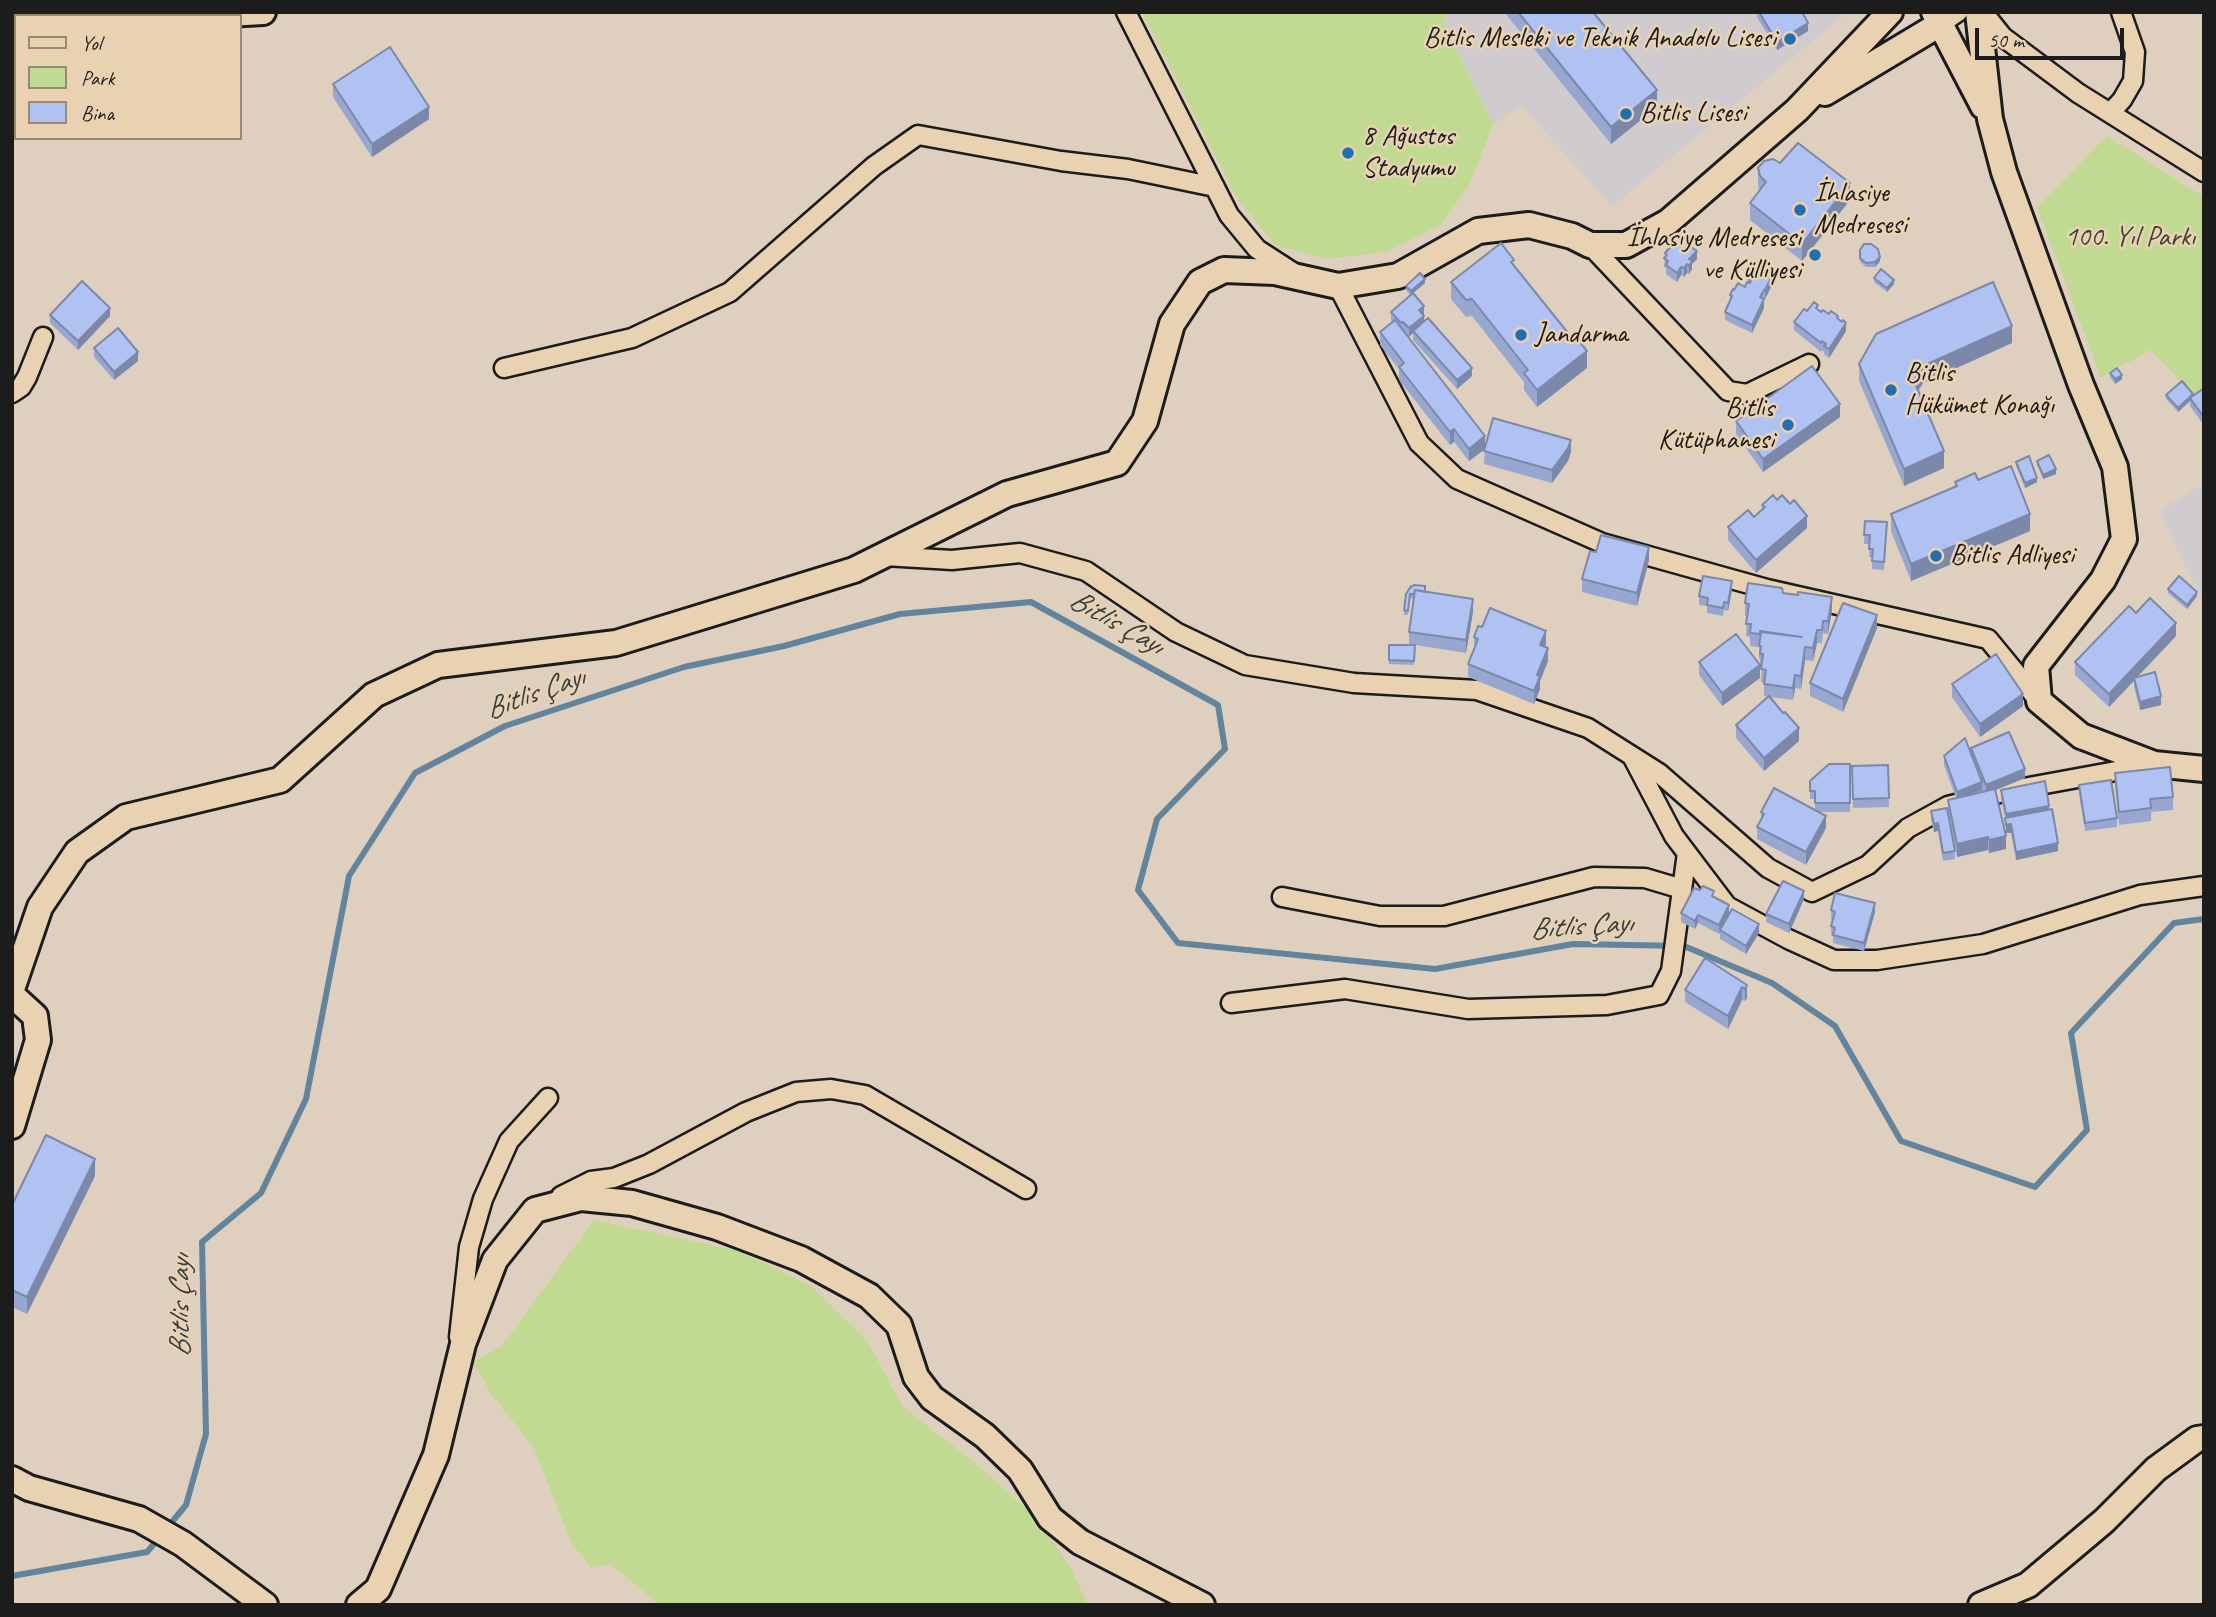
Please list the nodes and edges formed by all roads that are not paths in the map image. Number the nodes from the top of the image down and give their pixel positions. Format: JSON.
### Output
{"nodes":[{"id":1,"x":263,"y":12,"type":"edge"},
{"id":2,"x":1126,"y":12,"type":"edge"},
{"id":3,"x":1890,"y":12,"type":"edge"},
{"id":4,"x":1978,"y":12,"type":"edge"},
{"id":5,"x":1983,"y":12,"type":"edge"},
{"id":6,"x":2122,"y":12,"type":"edge"},
{"id":7,"x":228,"y":14,"type":"edge"},
{"id":8,"x":1944,"y":16,"type":"edge"},
{"id":9,"x":1797,"y":110,"type":"junction"},
{"id":10,"x":2109,"y":113,"type":"junction"},
{"id":11,"x":1990,"y":119,"type":"junction"},
{"id":12,"x":2204,"y":172,"type":"edge"},
{"id":13,"x":1215,"y":187,"type":"junction"},
{"id":14,"x":1590,"y":244,"type":"junction"},
{"id":15,"x":1302,"y":278,"type":"junction"},
{"id":16,"x":1339,"y":286,"type":"junction"},
{"id":17,"x":43,"y":337,"type":"dead end"},
{"id":18,"x":1809,"y":364,"type":"edge"},
{"id":19,"x":504,"y":368,"type":"dead end"},
{"id":20,"x":12,"y":393,"type":"edge"},
{"id":21,"x":881,"y":556,"type":"junction"},
{"id":22,"x":2039,"y":701,"type":"junction"},
{"id":23,"x":1632,"y":756,"type":"junction"},
{"id":24,"x":2154,"y":764,"type":"junction"},
{"id":25,"x":2204,"y":769,"type":"edge"},
{"id":26,"x":1687,"y":853,"type":"junction"},
{"id":27,"x":2204,"y":886,"type":"edge"},
{"id":28,"x":1682,"y":889,"type":"junction"},
{"id":29,"x":1282,"y":897,"type":"dead end"},
{"id":30,"x":12,"y":989,"type":"edge"},
{"id":31,"x":12,"y":995,"type":"edge"},
{"id":32,"x":1231,"y":1003,"type":"dead end"},
{"id":33,"x":548,"y":1098,"type":"dead end"},
{"id":34,"x":12,"y":1126,"type":"edge"},
{"id":35,"x":1026,"y":1189,"type":"dead end"},
{"id":36,"x":535,"y":1210,"type":"junction"},
{"id":37,"x":454,"y":1380,"type":"junction"},
{"id":38,"x":2204,"y":1438,"type":"edge"},
{"id":39,"x":12,"y":1479,"type":"edge"},
{"id":40,"x":265,"y":1605,"type":"edge"},
{"id":41,"x":359,"y":1605,"type":"edge"},
{"id":42,"x":1202,"y":1605,"type":"edge"},
{"id":43,"x":1981,"y":1605,"type":"edge"}],
"edges":[{"from":1,"to":7,"type":"street"},
{"from":2,"to":13,"type":"street"},
{"from":3,"to":9,"type":"street"},
{"from":4,"to":11,"type":"street"},
{"from":5,"to":10,"type":"street"},
{"from":6,"to":10,"type":"street"},
{"from":8,"to":9,"type":"street"},
{"from":8,"to":11,"type":"street"},
{"from":9,"to":14,"type":"street"},
{"from":10,"to":12,"type":"street"},
{"from":11,"to":22,"type":"street"},
{"from":13,"to":15,"type":"street"},
{"from":13,"to":19,"type":"street"},
{"from":14,"to":16,"type":"street"},
{"from":14,"to":18,"type":"street"},
{"from":15,"to":16,"type":"street"},
{"from":15,"to":21,"type":"street"},
{"from":16,"to":22,"type":"street"},
{"from":17,"to":20,"type":"street"},
{"from":21,"to":23,"type":"street"},
{"from":21,"to":30,"type":"street"},
{"from":22,"to":24,"type":"street"},
{"from":23,"to":24,"type":"street"},
{"from":23,"to":26,"type":"street"},
{"from":24,"to":25,"type":"street"},
{"from":26,"to":27,"type":"street"},
{"from":26,"to":28,"type":"street"},
{"from":28,"to":29,"type":"street"},
{"from":28,"to":32,"type":"street"},
{"from":31,"to":34,"type":"street"},
{"from":33,"to":37,"type":"street"},
{"from":35,"to":36,"type":"street"},
{"from":36,"to":37,"type":"street"},
{"from":36,"to":42,"type":"street"},
{"from":37,"to":41,"type":"street"},
{"from":38,"to":43,"type":"street"},
{"from":39,"to":40,"type":"street"}]}
